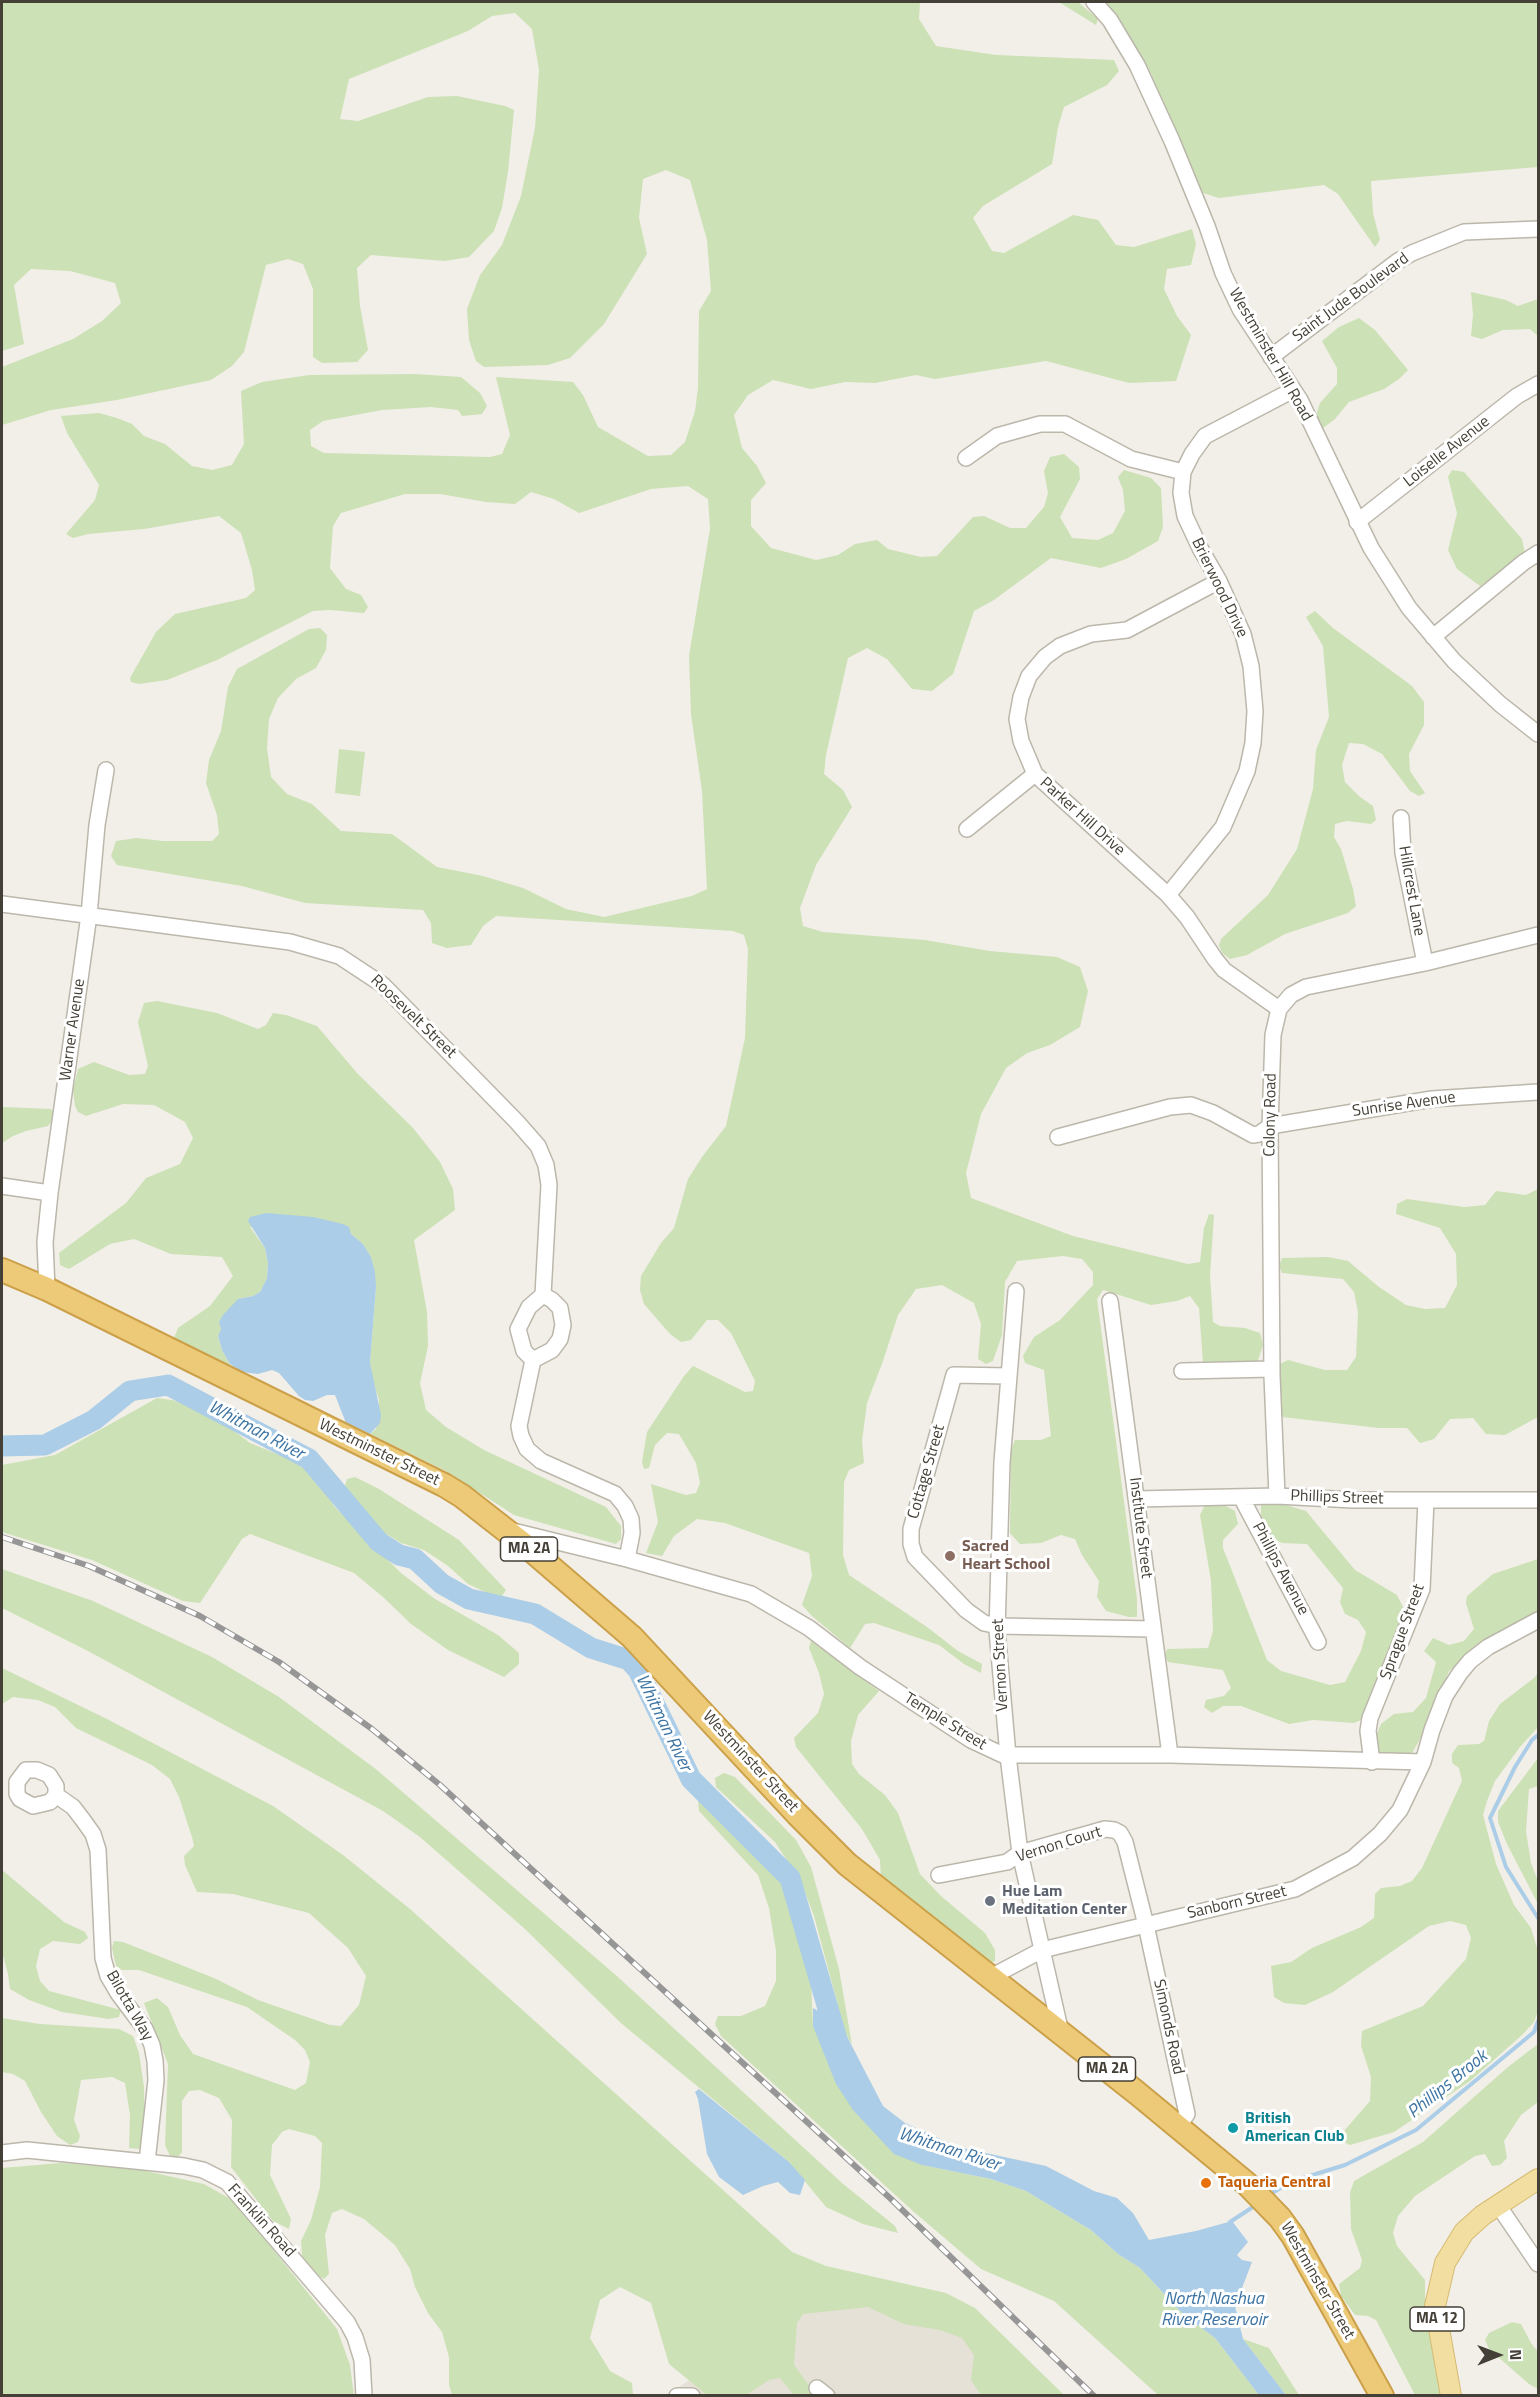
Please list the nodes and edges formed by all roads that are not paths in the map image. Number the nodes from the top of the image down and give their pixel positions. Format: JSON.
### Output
{"nodes":[{"id":1,"x":1094,"y":2,"type":"edge"},
{"id":2,"x":1539,"y":229,"type":"edge"},
{"id":3,"x":1271,"y":357,"type":"junction"},
{"id":4,"x":1539,"y":384,"type":"edge"},
{"id":5,"x":1293,"y":390,"type":"junction"},
{"id":6,"x":966,"y":459,"type":"dead end"},
{"id":7,"x":1183,"y":472,"type":"junction"},
{"id":8,"x":1357,"y":522,"type":"junction"},
{"id":9,"x":1539,"y":553,"type":"edge"},
{"id":10,"x":1219,"y":581,"type":"junction"},
{"id":11,"x":1433,"y":637,"type":"junction"},
{"id":12,"x":1539,"y":734,"type":"edge"},
{"id":13,"x":106,"y":770,"type":"dead end"},
{"id":14,"x":1035,"y":774,"type":"junction"},
{"id":15,"x":1401,"y":818,"type":"dead end"},
{"id":16,"x":967,"y":829,"type":"dead end"},
{"id":17,"x":1168,"y":895,"type":"junction"},
{"id":18,"x":2,"y":904,"type":"edge"},
{"id":19,"x":89,"y":915,"type":"junction"},
{"id":20,"x":1539,"y":935,"type":"edge"},
{"id":21,"x":1425,"y":963,"type":"junction"},
{"id":22,"x":1279,"y":1009,"type":"junction"},
{"id":23,"x":1539,"y":1092,"type":"edge"},
{"id":24,"x":1270,"y":1126,"type":"junction"},
{"id":25,"x":1058,"y":1137,"type":"dead end"},
{"id":26,"x":2,"y":1186,"type":"edge"},
{"id":27,"x":50,"y":1193,"type":"junction"},
{"id":28,"x":2,"y":1270,"type":"edge"},
{"id":29,"x":47,"y":1289,"type":"junction"},
{"id":30,"x":1016,"y":1291,"type":"dead end"},
{"id":31,"x":543,"y":1295,"type":"junction"},
{"id":32,"x":1110,"y":1301,"type":"dead end"},
{"id":33,"x":533,"y":1360,"type":"junction"},
{"id":34,"x":1272,"y":1369,"type":"junction"},
{"id":35,"x":1182,"y":1371,"type":"dead end"},
{"id":36,"x":1008,"y":1376,"type":"junction"},
{"id":37,"x":1277,"y":1496,"type":"junction"},
{"id":38,"x":1241,"y":1497,"type":"junction"},
{"id":39,"x":1136,"y":1499,"type":"junction"},
{"id":40,"x":1426,"y":1500,"type":"junction"},
{"id":41,"x":1539,"y":1500,"type":"edge"},
{"id":42,"x":504,"y":1529,"type":"junction"},
{"id":43,"x":627,"y":1559,"type":"junction"},
{"id":44,"x":1539,"y":1620,"type":"edge"},
{"id":45,"x":998,"y":1626,"type":"junction"},
{"id":46,"x":1153,"y":1629,"type":"junction"},
{"id":47,"x":1318,"y":1642,"type":"dead end"},
{"id":48,"x":1170,"y":1755,"type":"junction"},
{"id":49,"x":1008,"y":1756,"type":"junction"},
{"id":50,"x":1372,"y":1762,"type":"junction"},
{"id":51,"x":1422,"y":1762,"type":"junction"},
{"id":52,"x":56,"y":1795,"type":"dead end"},
{"id":53,"x":1020,"y":1853,"type":"junction"},
{"id":54,"x":939,"y":1875,"type":"dead end"},
{"id":55,"x":1146,"y":1925,"type":"junction"},
{"id":56,"x":1042,"y":1950,"type":"junction"},
{"id":57,"x":990,"y":1978,"type":"junction"},
{"id":58,"x":1061,"y":2033,"type":"junction"},
{"id":59,"x":1178,"y":2127,"type":"junction"},
{"id":60,"x":2,"y":2153,"type":"edge"},
{"id":61,"x":147,"y":2162,"type":"junction"},
{"id":62,"x":1539,"y":2178,"type":"edge"},
{"id":63,"x":1498,"y":2205,"type":"junction"},
{"id":64,"x":1539,"y":2264,"type":"edge"},
{"id":65,"x":364,"y":2396,"type":"edge"},
{"id":66,"x":677,"y":2396,"type":"edge"},
{"id":67,"x":692,"y":2396,"type":"edge"},
{"id":68,"x":1382,"y":2396,"type":"edge"},
{"id":69,"x":1451,"y":2396,"type":"edge"}],
"edges":[{"from":1,"to":3,"type":"street","name":"Westminster Hill Road"},
{"from":2,"to":3,"type":"street","name":"Saint Jude Boulevard"},
{"from":3,"to":5,"type":"street","name":"Westminster Hill Road"},
{"from":4,"to":8,"type":"street","name":"Loiselle Avenue"},
{"from":5,"to":7,"type":"street","name":"Brierwood Drive"},
{"from":5,"to":8,"type":"street","name":"Westminster Hill Road"},
{"from":6,"to":7,"type":"street"},
{"from":7,"to":10,"type":"street","name":"Brierwood Drive"},
{"from":8,"to":11,"type":"street","name":"Westminster Hill Road"},
{"from":9,"to":11,"type":"street"},
{"from":10,"to":14,"type":"street","name":"Parker Hill Drive"},
{"from":10,"to":17,"type":"street","name":"Brierwood Drive"},
{"from":11,"to":12,"type":"street","name":"Westminster Hill Road"},
{"from":13,"to":19,"type":"street","name":"Warner Avenue"},
{"from":14,"to":16,"type":"street"},
{"from":14,"to":17,"type":"street","name":"Parker Hill Drive"},
{"from":15,"to":21,"type":"street","name":"Hillcrest Lane"},
{"from":17,"to":22,"type":"street","name":"Parker Hill Drive"},
{"from":18,"to":19,"type":"street","name":"Roosevelt Street"},
{"from":19,"to":27,"type":"street","name":"Warner Avenue"},
{"from":19,"to":31,"type":"street","name":"Roosevelt Street"},
{"from":20,"to":21,"type":"street"},
{"from":21,"to":22,"type":"street"},
{"from":22,"to":24,"type":"street","name":"Colony Road"},
{"from":23,"to":24,"type":"street","name":"Sunrise Avenue"},
{"from":24,"to":25,"type":"street","name":"Sunrise Avenue"},
{"from":24,"to":34,"type":"street","name":"Colony Road"},
{"from":26,"to":27,"type":"street"},
{"from":27,"to":29,"type":"street","name":"Warner Avenue"},
{"from":28,"to":29,"type":"highway","name":"Westminster Street","number":"MA 2A"},
{"from":29,"to":42,"type":"highway","name":"Westminster Street","number":"MA 2A"},
{"from":30,"to":36,"type":"street","name":"Vernon Street"},
{"from":31,"to":33,"type":"street"},
{"from":31,"to":33,"type":"street"},
{"from":32,"to":39,"type":"street","name":"Institute Street"},
{"from":33,"to":43,"type":"street"},
{"from":34,"to":35,"type":"street"},
{"from":34,"to":37,"type":"street","name":"Colony Road"},
{"from":36,"to":45,"type":"street","name":"Vernon Street"},
{"from":36,"to":45,"type":"street","name":"Cottage Street"},
{"from":37,"to":38,"type":"street","name":"Phillips Street"},
{"from":37,"to":40,"type":"street","name":"Phillips Street"},
{"from":38,"to":39,"type":"street","name":"Phillips Street"},
{"from":38,"to":47,"type":"street","name":"Phillips Avenue"},
{"from":39,"to":46,"type":"street","name":"Institute Street"},
{"from":40,"to":41,"type":"street","name":"Phillips Street"},
{"from":40,"to":50,"type":"street","name":"Sprague Street"},
{"from":42,"to":43,"type":"street","name":"Temple Street"},
{"from":42,"to":57,"type":"highway","name":"Westminster Street","number":"MA 2A"},
{"from":43,"to":49,"type":"street","name":"Temple Street"},
{"from":44,"to":51,"type":"street","name":"Sanborn Street"},
{"from":45,"to":46,"type":"street","name":"Cottage Street"},
{"from":45,"to":49,"type":"street","name":"Vernon Street"},
{"from":46,"to":48,"type":"street","name":"Institute Street"},
{"from":48,"to":49,"type":"street","name":"Temple Street"},
{"from":48,"to":50,"type":"street","name":"Temple Street"},
{"from":49,"to":53,"type":"street","name":"Vernon Street"},
{"from":50,"to":51,"type":"street","name":"Temple Street"},
{"from":51,"to":55,"type":"street","name":"Sanborn Street"},
{"from":52,"to":61,"type":"street","name":"Bilotta Way"},
{"from":53,"to":54,"type":"street","name":"Vernon Court"},
{"from":53,"to":55,"type":"street","name":"Vernon Court"},
{"from":53,"to":56,"type":"street","name":"Vernon Street"},
{"from":55,"to":56,"type":"street","name":"Sanborn Street"},
{"from":55,"to":59,"type":"street","name":"Simonds Road"},
{"from":56,"to":57,"type":"street","name":"Sanborn Street"},
{"from":56,"to":58,"type":"street","name":"Vernon Street"},
{"from":57,"to":58,"type":"highway","name":"Westminster Street","number":"MA 2A"},
{"from":58,"to":59,"type":"highway","name":"Westminster Street","number":"MA 2A"},
{"from":59,"to":68,"type":"highway","name":"Westminster Street","number":"MA 2A"},
{"from":60,"to":61,"type":"street","name":"Franklin Road"},
{"from":61,"to":65,"type":"street","name":"Franklin Road"},
{"from":62,"to":63,"type":"main road","number":"MA 12"},
{"from":63,"to":64,"type":"street"},
{"from":63,"to":69,"type":"main road","number":"MA 12"},
{"from":66,"to":67,"type":"street"}]}
